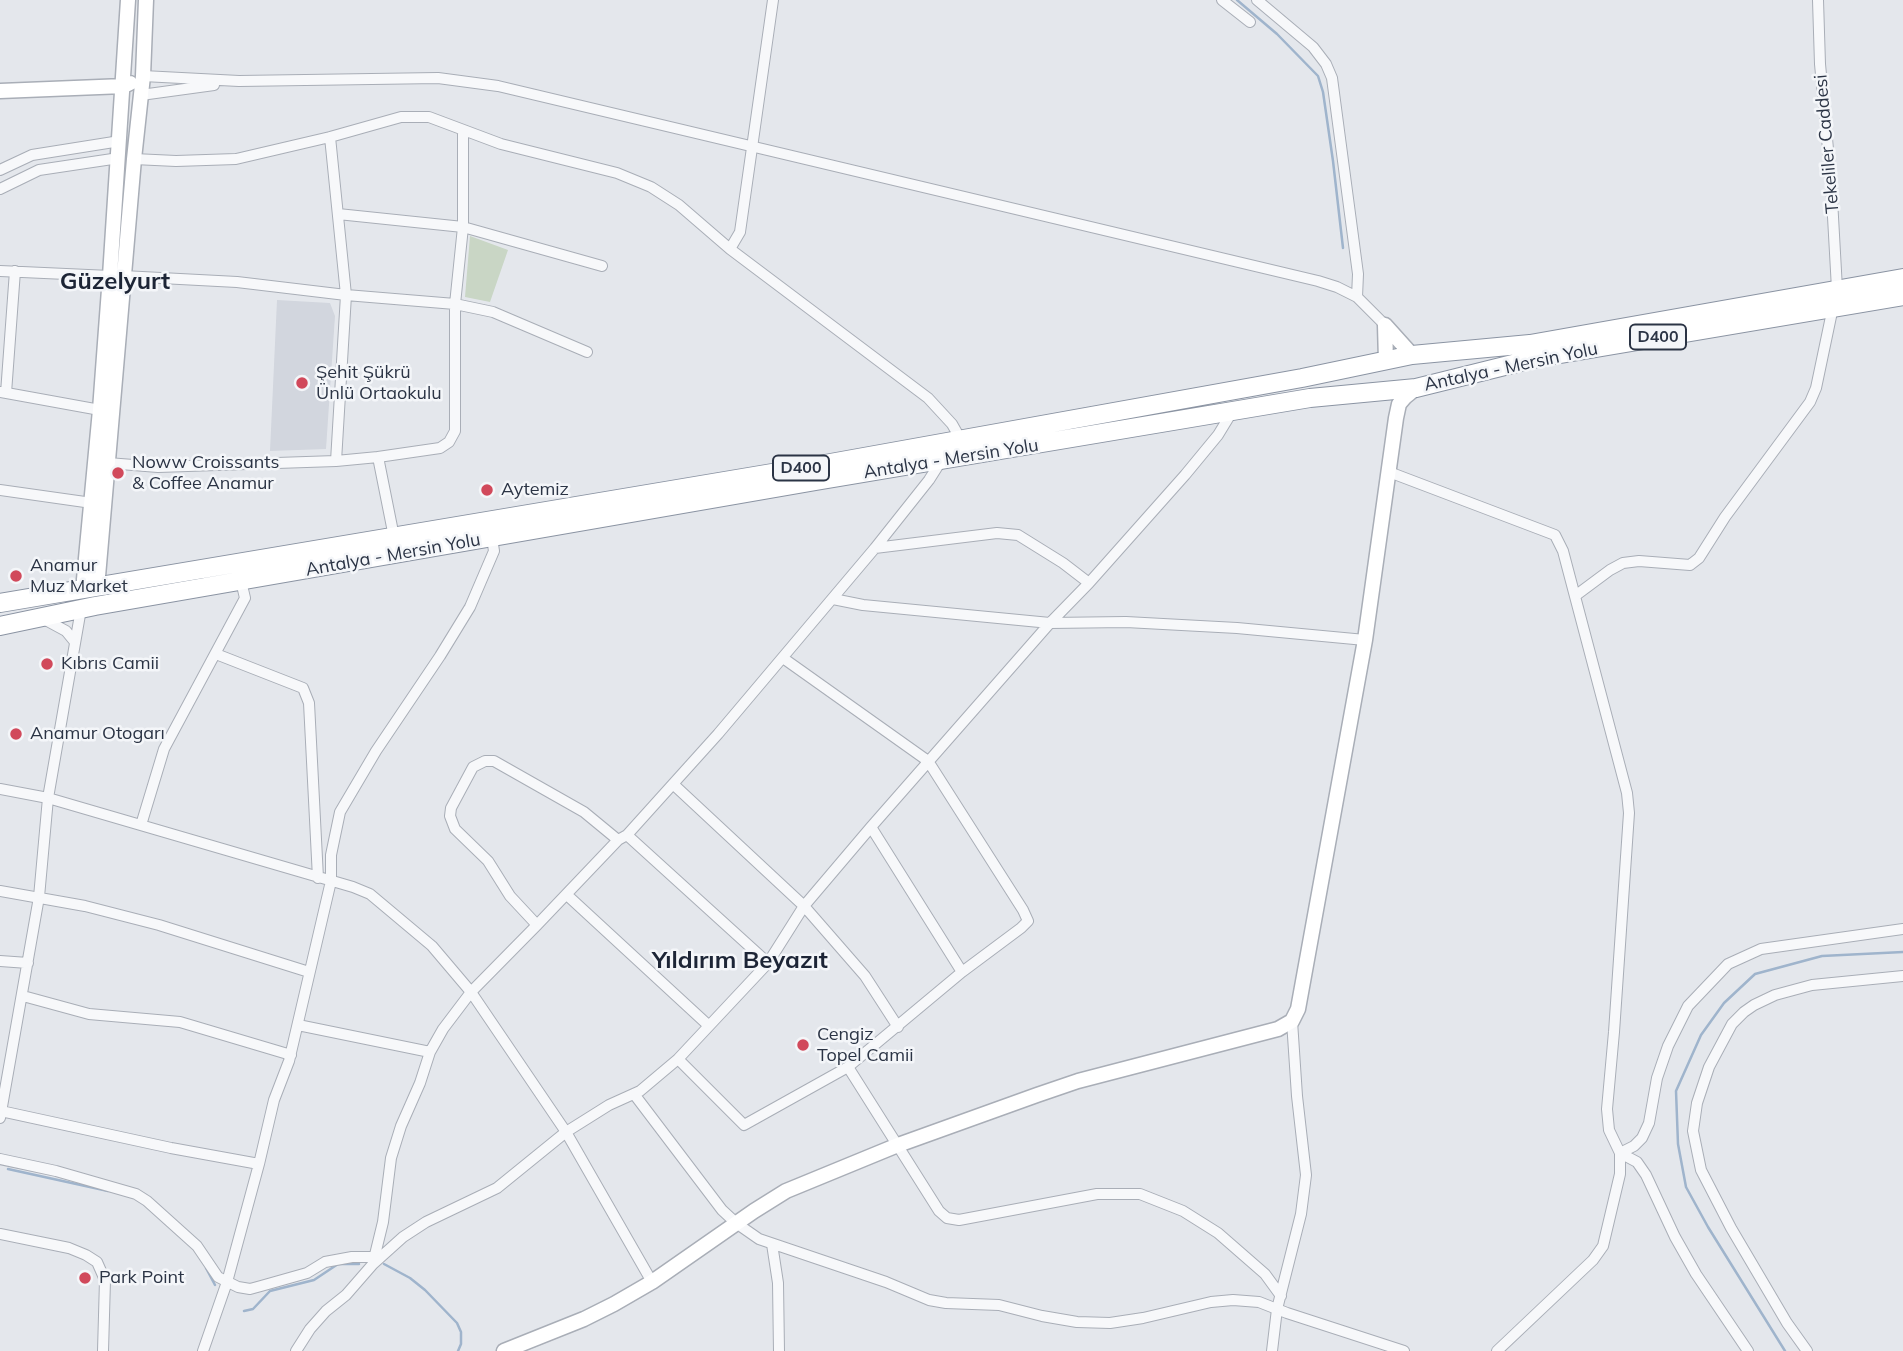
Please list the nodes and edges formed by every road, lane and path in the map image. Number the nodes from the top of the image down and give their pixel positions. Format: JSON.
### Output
{"nodes":[{"id":1,"x":128,"y":0,"type":"edge"},
{"id":2,"x":146,"y":0,"type":"edge"},
{"id":3,"x":773,"y":0,"type":"edge"},
{"id":4,"x":1222,"y":0,"type":"edge"},
{"id":5,"x":1257,"y":0,"type":"edge"},
{"id":6,"x":1818,"y":0,"type":"edge"},
{"id":7,"x":1250,"y":22,"type":"dead end"},
{"id":8,"x":144,"y":76,"type":"junction"},
{"id":9,"x":239,"y":81,"type":"junction"},
{"id":10,"x":124,"y":86,"type":"junction"},
{"id":11,"x":0,"y":91,"type":"edge"},
{"id":12,"x":141,"y":94,"type":"junction"},
{"id":13,"x":463,"y":130,"type":"junction"},
{"id":14,"x":330,"y":137,"type":"junction"},
{"id":15,"x":120,"y":141,"type":"junction"},
{"id":16,"x":751,"y":147,"type":"junction"},
{"id":17,"x":118,"y":159,"type":"junction"},
{"id":18,"x":134,"y":159,"type":"junction"},
{"id":19,"x":0,"y":170,"type":"edge"},
{"id":20,"x":0,"y":189,"type":"edge"},
{"id":21,"x":338,"y":214,"type":"junction"},
{"id":22,"x":463,"y":227,"type":"junction"},
{"id":23,"x":730,"y":250,"type":"junction"},
{"id":24,"x":602,"y":266,"type":"dead end"},
{"id":25,"x":0,"y":271,"type":"edge"},
{"id":26,"x":15,"y":271,"type":"junction"},
{"id":27,"x":117,"y":276,"type":"junction"},
{"id":28,"x":1903,"y":278,"type":"edge"},
{"id":29,"x":346,"y":295,"type":"junction"},
{"id":30,"x":1903,"y":296,"type":"edge"},
{"id":31,"x":1357,"y":297,"type":"junction"},
{"id":32,"x":1835,"y":298,"type":"junction"},
{"id":33,"x":455,"y":304,"type":"junction"},
{"id":34,"x":1385,"y":325,"type":"junction"},
{"id":35,"x":587,"y":352,"type":"dead end"},
{"id":36,"x":1412,"y":355,"type":"junction"},
{"id":37,"x":1386,"y":360,"type":"junction"},
{"id":38,"x":1416,"y":388,"type":"junction"},
{"id":39,"x":1387,"y":391,"type":"junction"},
{"id":40,"x":3,"y":392,"type":"edge"},
{"id":41,"x":106,"y":410,"type":"junction"},
{"id":42,"x":1231,"y":412,"type":"junction"},
{"id":43,"x":1396,"y":418,"type":"junction"},
{"id":44,"x":961,"y":440,"type":"junction"},
{"id":45,"x":378,"y":457,"type":"junction"},
{"id":46,"x":942,"y":460,"type":"junction"},
{"id":47,"x":336,"y":461,"type":"junction"},
{"id":48,"x":108,"y":463,"type":"junction"},
{"id":49,"x":1389,"y":472,"type":"junction"},
{"id":50,"x":0,"y":490,"type":"edge"},
{"id":51,"x":98,"y":504,"type":"junction"},
{"id":52,"x":394,"y":537,"type":"junction"},
{"id":53,"x":492,"y":538,"type":"junction"},
{"id":54,"x":875,"y":548,"type":"junction"},
{"id":55,"x":241,"y":581,"type":"junction"},
{"id":56,"x":1088,"y":583,"type":"junction"},
{"id":57,"x":1576,"y":596,"type":"junction"},
{"id":58,"x":833,"y":599,"type":"junction"},
{"id":59,"x":0,"y":603,"type":"edge"},
{"id":60,"x":87,"y":604,"type":"junction"},
{"id":61,"x":42,"y":618,"type":"junction"},
{"id":62,"x":1050,"y":622,"type":"junction"},
{"id":63,"x":0,"y":626,"type":"edge"},
{"id":64,"x":1365,"y":640,"type":"junction"},
{"id":65,"x":75,"y":642,"type":"junction"},
{"id":66,"x":216,"y":654,"type":"junction"},
{"id":67,"x":783,"y":658,"type":"junction"},
{"id":68,"x":928,"y":761,"type":"junction"},
{"id":69,"x":673,"y":785,"type":"junction"},
{"id":70,"x":0,"y":789,"type":"edge"},
{"id":71,"x":48,"y":798,"type":"junction"},
{"id":72,"x":141,"y":825,"type":"junction"},
{"id":73,"x":871,"y":827,"type":"junction"},
{"id":74,"x":622,"y":838,"type":"junction"},
{"id":75,"x":318,"y":878,"type":"junction"},
{"id":76,"x":331,"y":881,"type":"junction"},
{"id":77,"x":0,"y":891,"type":"edge"},
{"id":78,"x":567,"y":895,"type":"junction"},
{"id":79,"x":39,"y":897,"type":"junction"},
{"id":80,"x":804,"y":906,"type":"junction"},
{"id":81,"x":537,"y":925,"type":"junction"},
{"id":82,"x":1903,"y":929,"type":"edge"},
{"id":83,"x":0,"y":961,"type":"edge"},
{"id":84,"x":29,"y":963,"type":"junction"},
{"id":85,"x":768,"y":963,"type":"junction"},
{"id":86,"x":309,"y":972,"type":"junction"},
{"id":87,"x":962,"y":972,"type":"junction"},
{"id":88,"x":1903,"y":976,"type":"edge"},
{"id":89,"x":471,"y":992,"type":"junction"},
{"id":90,"x":23,"y":996,"type":"junction"},
{"id":91,"x":1292,"y":1021,"type":"junction"},
{"id":92,"x":298,"y":1025,"type":"junction"},
{"id":93,"x":708,"y":1025,"type":"junction"},
{"id":94,"x":898,"y":1027,"type":"junction"},
{"id":95,"x":430,"y":1052,"type":"junction"},
{"id":96,"x":291,"y":1055,"type":"junction"},
{"id":97,"x":678,"y":1059,"type":"junction"},
{"id":98,"x":848,"y":1067,"type":"junction"},
{"id":99,"x":634,"y":1094,"type":"junction"},
{"id":100,"x":1,"y":1115,"type":"edge"},
{"id":101,"x":566,"y":1132,"type":"junction"},
{"id":102,"x":898,"y":1145,"type":"junction"},
{"id":103,"x":1620,"y":1153,"type":"junction"},
{"id":104,"x":0,"y":1158,"type":"edge"},
{"id":105,"x":259,"y":1164,"type":"junction"},
{"id":106,"x":736,"y":1223,"type":"junction"},
{"id":107,"x":0,"y":1234,"type":"edge"},
{"id":108,"x":772,"y":1244,"type":"junction"},
{"id":109,"x":374,"y":1260,"type":"junction"},
{"id":110,"x":227,"y":1282,"type":"junction"},
{"id":111,"x":652,"y":1282,"type":"junction"},
{"id":112,"x":1281,"y":1296,"type":"junction"},
{"id":113,"x":1277,"y":1309,"type":"junction"},
{"id":114,"x":103,"y":1351,"type":"edge"},
{"id":115,"x":203,"y":1351,"type":"edge"},
{"id":116,"x":296,"y":1351,"type":"edge"},
{"id":117,"x":504,"y":1351,"type":"edge"},
{"id":118,"x":779,"y":1351,"type":"edge"},
{"id":119,"x":1272,"y":1351,"type":"edge"},
{"id":120,"x":1404,"y":1351,"type":"edge"},
{"id":121,"x":1497,"y":1351,"type":"edge"},
{"id":122,"x":1748,"y":1351,"type":"edge"},
{"id":123,"x":1807,"y":1351,"type":"edge"}],
"edges":[{"from":1,"to":10,"type":"street"},
{"from":2,"to":8,"type":"street"},
{"from":3,"to":16,"type":"street"},
{"from":4,"to":7,"type":"street"},
{"from":5,"to":31,"type":"street"},
{"from":6,"to":32,"type":"street","name":"Tekeliler Caddesi"},
{"from":8,"to":9,"type":"street"},
{"from":8,"to":10,"type":"street"},
{"from":8,"to":12,"type":"street"},
{"from":9,"to":12,"type":"street"},
{"from":9,"to":16,"type":"street"},
{"from":10,"to":11,"type":"street"},
{"from":10,"to":12,"type":"street"},
{"from":10,"to":15,"type":"street"},
{"from":12,"to":18,"type":"street"},
{"from":13,"to":14,"type":"street"},
{"from":13,"to":22,"type":"street"},
{"from":13,"to":23,"type":"street"},
{"from":14,"to":18,"type":"street"},
{"from":14,"to":21,"type":"street"},
{"from":15,"to":17,"type":"street"},
{"from":15,"to":19,"type":"street"},
{"from":16,"to":23,"type":"street"},
{"from":16,"to":31,"type":"street"},
{"from":17,"to":18,"type":"street"},
{"from":17,"to":20,"type":"street"},
{"from":17,"to":27,"type":"street"},
{"from":18,"to":27,"type":"street"},
{"from":21,"to":22,"type":"street"},
{"from":21,"to":29,"type":"street"},
{"from":22,"to":24,"type":"street"},
{"from":22,"to":33,"type":"street"},
{"from":23,"to":44,"type":"street"},
{"from":25,"to":26,"type":"street"},
{"from":26,"to":27,"type":"street"},
{"from":26,"to":40,"type":"street"},
{"from":27,"to":29,"type":"street"},
{"from":27,"to":41,"type":"street"},
{"from":28,"to":32,"type":"highway","name":"Antalya - Mersin Yolu","number":"D400"},
{"from":29,"to":33,"type":"street"},
{"from":29,"to":47,"type":"street"},
{"from":30,"to":32,"type":"highway","name":"Antalya - Mersin Yolu","number":"D400"},
{"from":31,"to":34,"type":"street"},
{"from":32,"to":36,"type":"highway","name":"Antalya - Mersin Yolu","number":"D400"},
{"from":32,"to":38,"type":"highway","name":"Antalya - Mersin Yolu","number":"D400"},
{"from":32,"to":57,"type":"street","name":"Tekeliler Caddesi"},
{"from":33,"to":35,"type":"street"},
{"from":33,"to":45,"type":"street"},
{"from":34,"to":36,"type":"street"},
{"from":34,"to":37,"type":"street"},
{"from":36,"to":37,"type":"highway","name":"Antalya - Mersin Yolu","number":"D400"},
{"from":36,"to":38,"type":"highway"},
{"from":37,"to":39,"type":"highway"},
{"from":37,"to":44,"type":"highway","name":"Antalya - Mersin Yolu","number":"D400"},
{"from":38,"to":39,"type":"highway","name":"Antalya - Mersin Yolu","number":"D400"},
{"from":38,"to":43,"type":"street"},
{"from":39,"to":42,"type":"highway","name":"Antalya - Mersin Yolu","number":"D400"},
{"from":39,"to":43,"type":"street"},
{"from":40,"to":41,"type":"street"},
{"from":41,"to":48,"type":"street"},
{"from":41,"to":51,"type":"street"},
{"from":42,"to":46,"type":"highway","name":"Antalya - Mersin Yolu","number":"D400"},
{"from":42,"to":56,"type":"street"},
{"from":43,"to":49,"type":"street"},
{"from":44,"to":52,"type":"highway","name":"Antalya - Mersin Yolu","number":"D400"},
{"from":45,"to":47,"type":"street"},
{"from":45,"to":52,"type":"street"},
{"from":46,"to":53,"type":"highway","name":"Antalya - Mersin Yolu","number":"D400"},
{"from":46,"to":54,"type":"street"},
{"from":47,"to":48,"type":"street"},
{"from":48,"to":51,"type":"street"},
{"from":49,"to":57,"type":"street"},
{"from":49,"to":64,"type":"street"},
{"from":50,"to":51,"type":"street"},
{"from":51,"to":60,"type":"street"},
{"from":52,"to":60,"type":"highway","name":"Antalya - Mersin Yolu","number":"D400"},
{"from":53,"to":55,"type":"highway","name":"Antalya - Mersin Yolu","number":"D400"},
{"from":53,"to":76,"type":"street"},
{"from":54,"to":56,"type":"street"},
{"from":54,"to":58,"type":"street"},
{"from":55,"to":60,"type":"highway","name":"Antalya - Mersin Yolu","number":"D400"},
{"from":55,"to":66,"type":"street"},
{"from":56,"to":62,"type":"street"},
{"from":57,"to":103,"type":"street"},
{"from":58,"to":62,"type":"street"},
{"from":58,"to":67,"type":"street"},
{"from":59,"to":60,"type":"highway","name":"Antalya - Mersin Yolu","number":"D400"},
{"from":60,"to":61,"type":"highway","name":"Antalya - Mersin Yolu","number":"D400"},
{"from":60,"to":65,"type":"street"},
{"from":61,"to":63,"type":"highway","name":"Antalya - Mersin Yolu","number":"D400"},
{"from":61,"to":65,"type":"street"},
{"from":62,"to":64,"type":"street"},
{"from":62,"to":68,"type":"street"},
{"from":64,"to":91,"type":"street"},
{"from":65,"to":71,"type":"street"},
{"from":66,"to":72,"type":"street"},
{"from":66,"to":75,"type":"street"},
{"from":67,"to":68,"type":"street"},
{"from":67,"to":69,"type":"street"},
{"from":68,"to":73,"type":"street"},
{"from":68,"to":87,"type":"street"},
{"from":69,"to":74,"type":"street"},
{"from":69,"to":80,"type":"street"},
{"from":70,"to":71,"type":"street"},
{"from":71,"to":72,"type":"street"},
{"from":71,"to":79,"type":"street"},
{"from":72,"to":75,"type":"street"},
{"from":73,"to":80,"type":"street"},
{"from":73,"to":87,"type":"street"},
{"from":74,"to":78,"type":"street"},
{"from":74,"to":81,"type":"street"},
{"from":74,"to":85,"type":"street"},
{"from":75,"to":76,"type":"street"},
{"from":76,"to":86,"type":"street"},
{"from":76,"to":89,"type":"street"},
{"from":77,"to":79,"type":"street"},
{"from":78,"to":81,"type":"street"},
{"from":78,"to":93,"type":"street"},
{"from":79,"to":84,"type":"street"},
{"from":79,"to":86,"type":"street"},
{"from":80,"to":85,"type":"street"},
{"from":80,"to":94,"type":"street"},
{"from":81,"to":89,"type":"street"},
{"from":82,"to":103,"type":"street"},
{"from":83,"to":84,"type":"street"},
{"from":84,"to":90,"type":"street"},
{"from":85,"to":93,"type":"street"},
{"from":86,"to":92,"type":"street"},
{"from":87,"to":94,"type":"street"},
{"from":88,"to":123,"type":"street"},
{"from":89,"to":95,"type":"street"},
{"from":89,"to":101,"type":"street"},
{"from":90,"to":96,"type":"street"},
{"from":90,"to":100,"type":"street"},
{"from":91,"to":102,"type":"street"},
{"from":91,"to":112,"type":"street"},
{"from":92,"to":95,"type":"street"},
{"from":92,"to":96,"type":"street"},
{"from":93,"to":97,"type":"street"},
{"from":94,"to":98,"type":"street"},
{"from":95,"to":109,"type":"street"},
{"from":96,"to":105,"type":"street"},
{"from":97,"to":98,"type":"street"},
{"from":97,"to":99,"type":"street"},
{"from":98,"to":102,"type":"street"},
{"from":99,"to":101,"type":"street"},
{"from":99,"to":106,"type":"street"},
{"from":100,"to":105,"type":"street"},
{"from":101,"to":109,"type":"street"},
{"from":101,"to":111,"type":"street"},
{"from":102,"to":106,"type":"street"},
{"from":102,"to":112,"type":"street"},
{"from":103,"to":121,"type":"street"},
{"from":103,"to":122,"type":"street"},
{"from":104,"to":110,"type":"street"},
{"from":105,"to":110,"type":"street"},
{"from":106,"to":108,"type":"street"},
{"from":106,"to":111,"type":"street"},
{"from":107,"to":114,"type":"street"},
{"from":108,"to":113,"type":"street"},
{"from":108,"to":118,"type":"street"},
{"from":109,"to":110,"type":"street"},
{"from":109,"to":116,"type":"street"},
{"from":110,"to":115,"type":"street"},
{"from":111,"to":117,"type":"street"},
{"from":112,"to":113,"type":"street"},
{"from":113,"to":119,"type":"street"},
{"from":113,"to":120,"type":"street"}]}
